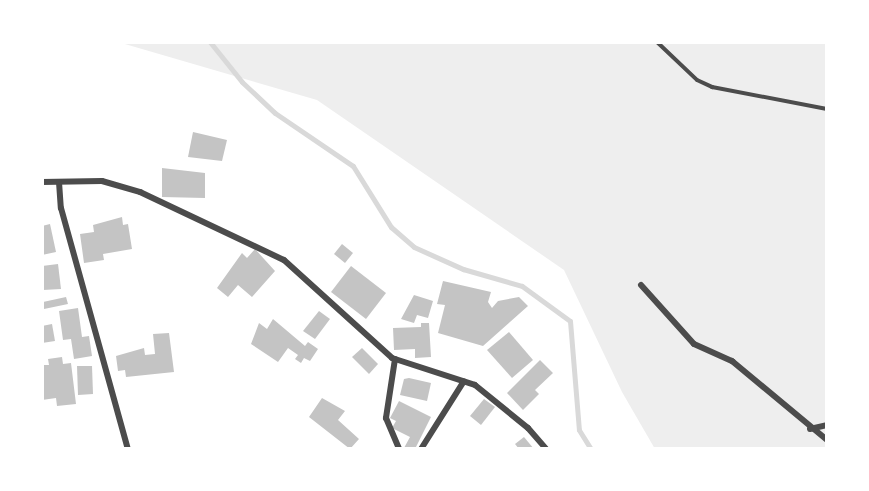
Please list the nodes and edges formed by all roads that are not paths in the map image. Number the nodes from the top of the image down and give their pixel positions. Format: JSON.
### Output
{"nodes":[{"id":1,"x":657,"y":42,"type":"edge"},
{"id":2,"x":827,"y":109,"type":"edge"},
{"id":3,"x":42,"y":182,"type":"edge"},
{"id":4,"x":59,"y":182,"type":"junction"},
{"id":5,"x":641,"y":285,"type":"dead end"},
{"id":6,"x":395,"y":359,"type":"junction"},
{"id":7,"x":464,"y":381,"type":"junction"},
{"id":8,"x":827,"y":426,"type":"edge"},
{"id":9,"x":810,"y":429,"type":"junction"},
{"id":10,"x":827,"y":440,"type":"edge"},
{"id":11,"x":128,"y":449,"type":"edge"},
{"id":12,"x":399,"y":449,"type":"edge"},
{"id":13,"x":421,"y":449,"type":"edge"},
{"id":14,"x":546,"y":449,"type":"edge"}],
"edges":[{"from":1,"to":2,"type":"lane"},
{"from":3,"to":4,"type":"street"},
{"from":4,"to":6,"type":"street"},
{"from":4,"to":11,"type":"street"},
{"from":5,"to":9,"type":"street"},
{"from":6,"to":7,"type":"street"},
{"from":6,"to":12,"type":"street"},
{"from":7,"to":13,"type":"street"},
{"from":7,"to":14,"type":"street"},
{"from":8,"to":9,"type":"street"},
{"from":9,"to":10,"type":"street"}]}
